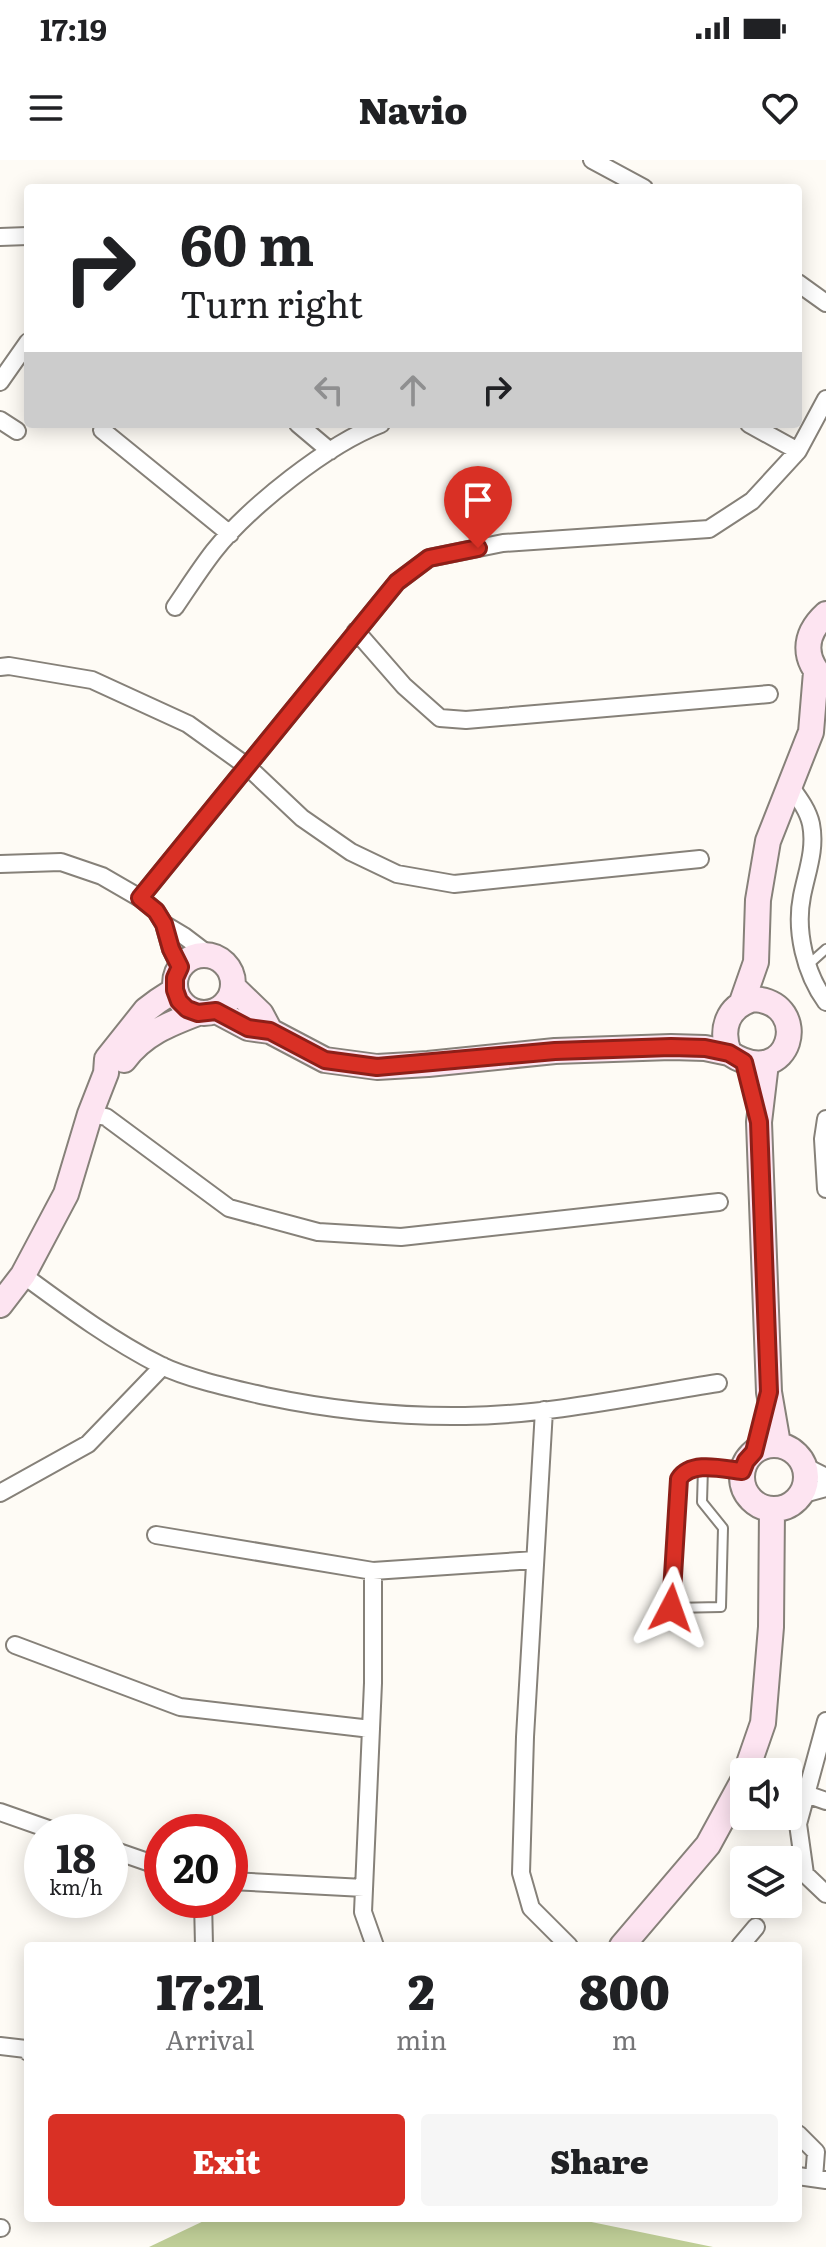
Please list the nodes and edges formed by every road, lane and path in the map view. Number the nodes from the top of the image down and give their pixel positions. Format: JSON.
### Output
{"nodes":[{"id":1,"x":592,"y":160,"type":"edge"},
{"id":2,"x":637,"y":184,"type":"edge"},
{"id":3,"x":24,"y":236,"type":"edge"},
{"id":4,"x":0,"y":237,"type":"edge"},
{"id":5,"x":802,"y":286,"type":"edge"},
{"id":6,"x":826,"y":303,"type":"edge"},
{"id":7,"x":24,"y":348,"type":"edge"},
{"id":8,"x":0,"y":382,"type":"edge"},
{"id":9,"x":826,"y":399,"type":"edge"},
{"id":10,"x":0,"y":420,"type":"edge"},
{"id":11,"x":303,"y":428,"type":"edge"},
{"id":12,"x":373,"y":428,"type":"edge"},
{"id":13,"x":756,"y":428,"type":"edge"},
{"id":14,"x":102,"y":430,"type":"dead end"},
{"id":15,"x":17,"y":431,"type":"dead end"},
{"id":16,"x":330,"y":451,"type":"junction"},
{"id":17,"x":798,"y":451,"type":"junction"},
{"id":18,"x":230,"y":534,"type":"junction"},
{"id":19,"x":175,"y":607,"type":"dead end"},
{"id":20,"x":826,"y":614,"type":"edge"},
{"id":21,"x":356,"y":631,"type":"junction"},
{"id":22,"x":0,"y":667,"type":"edge"},
{"id":23,"x":821,"y":676,"type":"edge"},
{"id":24,"x":769,"y":694,"type":"dead end"},
{"id":25,"x":818,"y":723,"type":"edge"},
{"id":26,"x":248,"y":767,"type":"junction"},
{"id":27,"x":790,"y":786,"type":"junction"},
{"id":28,"x":811,"y":833,"type":"junction"},
{"id":29,"x":826,"y":843,"type":"edge"},
{"id":30,"x":700,"y":859,"type":"dead end"},
{"id":31,"x":0,"y":864,"type":"edge"},
{"id":32,"x":140,"y":898,"type":"junction"},
{"id":33,"x":164,"y":924,"type":"junction"},
{"id":34,"x":826,"y":949,"type":"edge"},
{"id":35,"x":209,"y":955,"type":"junction"},
{"id":36,"x":756,"y":962,"type":"junction"},
{"id":37,"x":808,"y":965,"type":"junction"},
{"id":38,"x":178,"y":979,"type":"junction"},
{"id":39,"x":233,"y":987,"type":"junction"},
{"id":40,"x":742,"y":1002,"type":"junction"},
{"id":41,"x":826,"y":1002,"type":"edge"},
{"id":42,"x":773,"y":1004,"type":"junction"},
{"id":43,"x":207,"y":1012,"type":"junction"},
{"id":44,"x":726,"y":1024,"type":"junction"},
{"id":45,"x":270,"y":1031,"type":"junction"},
{"id":46,"x":671,"y":1047,"type":"junction"},
{"id":47,"x":746,"y":1059,"type":"junction"},
{"id":48,"x":106,"y":1073,"type":"junction"},
{"id":49,"x":90,"y":1114,"type":"junction"},
{"id":50,"x":826,"y":1119,"type":"edge"},
{"id":51,"x":826,"y":1189,"type":"edge"},
{"id":52,"x":719,"y":1202,"type":"dead end"},
{"id":53,"x":23,"y":1275,"type":"junction"},
{"id":54,"x":0,"y":1305,"type":"edge"},
{"id":55,"x":163,"y":1366,"type":"junction"},
{"id":56,"x":718,"y":1383,"type":"dead end"},
{"id":57,"x":769,"y":1392,"type":"junction"},
{"id":58,"x":544,"y":1410,"type":"junction"},
{"id":59,"x":778,"y":1444,"type":"junction"},
{"id":60,"x":748,"y":1461,"type":"junction"},
{"id":61,"x":703,"y":1468,"type":"junction"},
{"id":62,"x":816,"y":1472,"type":"edge"},
{"id":63,"x":826,"y":1488,"type":"edge"},
{"id":64,"x":0,"y":1493,"type":"edge"},
{"id":65,"x":800,"y":1495,"type":"junction"},
{"id":66,"x":772,"y":1509,"type":"junction"},
{"id":67,"x":156,"y":1535,"type":"dead end"},
{"id":68,"x":535,"y":1560,"type":"junction"},
{"id":69,"x":373,"y":1571,"type":"junction"},
{"id":70,"x":15,"y":1645,"type":"dead end"},
{"id":71,"x":826,"y":1721,"type":"edge"},
{"id":72,"x":371,"y":1729,"type":"junction"},
{"id":73,"x":751,"y":1758,"type":"edge"},
{"id":74,"x":806,"y":1794,"type":"junction"},
{"id":75,"x":826,"y":1801,"type":"edge"},
{"id":76,"x":730,"y":1805,"type":"edge"},
{"id":77,"x":0,"y":1812,"type":"edge"},
{"id":78,"x":24,"y":1820,"type":"edge"},
{"id":79,"x":248,"y":1882,"type":"edge"},
{"id":80,"x":364,"y":1888,"type":"junction"},
{"id":81,"x":826,"y":1894,"type":"edge"},
{"id":82,"x":203,"y":1918,"type":"edge"},
{"id":83,"x":756,"y":1927,"type":"dead end"},
{"id":84,"x":204,"y":1942,"type":"edge"},
{"id":85,"x":374,"y":1942,"type":"edge"},
{"id":86,"x":565,"y":1942,"type":"edge"},
{"id":87,"x":625,"y":1942,"type":"edge"},
{"id":88,"x":743,"y":1942,"type":"edge"},
{"id":89,"x":0,"y":2046,"type":"edge"},
{"id":90,"x":24,"y":2049,"type":"edge"},
{"id":91,"x":802,"y":2138,"type":"edge"},
{"id":92,"x":813,"y":2178,"type":"edge"}],
"edges":[{"from":1,"to":2,"type":"street"},
{"from":3,"to":4,"type":"street"},
{"from":5,"to":6,"type":"street"},
{"from":7,"to":8,"type":"street"},
{"from":9,"to":17,"type":"street"},
{"from":10,"to":15,"type":"street"},
{"from":11,"to":16,"type":"street"},
{"from":12,"to":16,"type":"street"},
{"from":13,"to":17,"type":"street"},
{"from":14,"to":18,"type":"street"},
{"from":16,"to":18,"type":"street"},
{"from":17,"to":21,"type":"street"},
{"from":18,"to":19,"type":"street"},
{"from":20,"to":23,"type":"street"},
{"from":21,"to":24,"type":"street"},
{"from":21,"to":26,"type":"street"},
{"from":22,"to":26,"type":"street"},
{"from":23,"to":25,"type":"street"},
{"from":25,"to":27,"type":"street"},
{"from":26,"to":30,"type":"street"},
{"from":26,"to":32,"type":"street"},
{"from":27,"to":28,"type":"street"},
{"from":27,"to":36,"type":"street"},
{"from":28,"to":29,"type":"street"},
{"from":28,"to":37,"type":"street"},
{"from":31,"to":32,"type":"street"},
{"from":32,"to":33,"type":"street"},
{"from":33,"to":35,"type":"street"},
{"from":33,"to":38,"type":"street"},
{"from":34,"to":37,"type":"lane"},
{"from":35,"to":38,"type":"street"},
{"from":35,"to":39,"type":"street"},
{"from":36,"to":40,"type":"street"},
{"from":36,"to":42,"type":"street"},
{"from":37,"to":41,"type":"street"},
{"from":38,"to":43,"type":"street"},
{"from":38,"to":48,"type":"street"},
{"from":39,"to":43,"type":"street"},
{"from":39,"to":45,"type":"street"},
{"from":40,"to":42,"type":"street"},
{"from":40,"to":44,"type":"street"},
{"from":42,"to":47,"type":"street"},
{"from":43,"to":45,"type":"street"},
{"from":43,"to":48,"type":"street"},
{"from":44,"to":46,"type":"street"},
{"from":44,"to":47,"type":"street"},
{"from":45,"to":46,"type":"street"},
{"from":46,"to":47,"type":"street"},
{"from":47,"to":57,"type":"street"},
{"from":48,"to":49,"type":"street"},
{"from":49,"to":52,"type":"street"},
{"from":49,"to":53,"type":"street"},
{"from":50,"to":51,"type":"street"},
{"from":53,"to":54,"type":"street"},
{"from":53,"to":55,"type":"street"},
{"from":55,"to":58,"type":"street"},
{"from":55,"to":64,"type":"street"},
{"from":56,"to":58,"type":"street"},
{"from":57,"to":59,"type":"street"},
{"from":57,"to":60,"type":"street"},
{"from":58,"to":68,"type":"street"},
{"from":59,"to":60,"type":"street"},
{"from":59,"to":62,"type":"street"},
{"from":60,"to":61,"type":"lane"},
{"from":60,"to":66,"type":"street"},
{"from":61,"to":61,"type":"lane"},
{"from":62,"to":65,"type":"street"},
{"from":63,"to":65,"type":"street"},
{"from":65,"to":66,"type":"street"},
{"from":66,"to":73,"type":"street"},
{"from":67,"to":69,"type":"street"},
{"from":68,"to":69,"type":"street"},
{"from":68,"to":86,"type":"street"},
{"from":69,"to":72,"type":"street"},
{"from":70,"to":72,"type":"street"},
{"from":71,"to":74,"type":"street"},
{"from":72,"to":80,"type":"street"},
{"from":74,"to":75,"type":"street"},
{"from":74,"to":81,"type":"street"},
{"from":76,"to":87,"type":"street"},
{"from":77,"to":78,"type":"street"},
{"from":79,"to":80,"type":"street"},
{"from":80,"to":85,"type":"street"},
{"from":82,"to":84,"type":"street"},
{"from":83,"to":88,"type":"street"},
{"from":89,"to":90,"type":"street"},
{"from":91,"to":92,"type":"street"}]}
